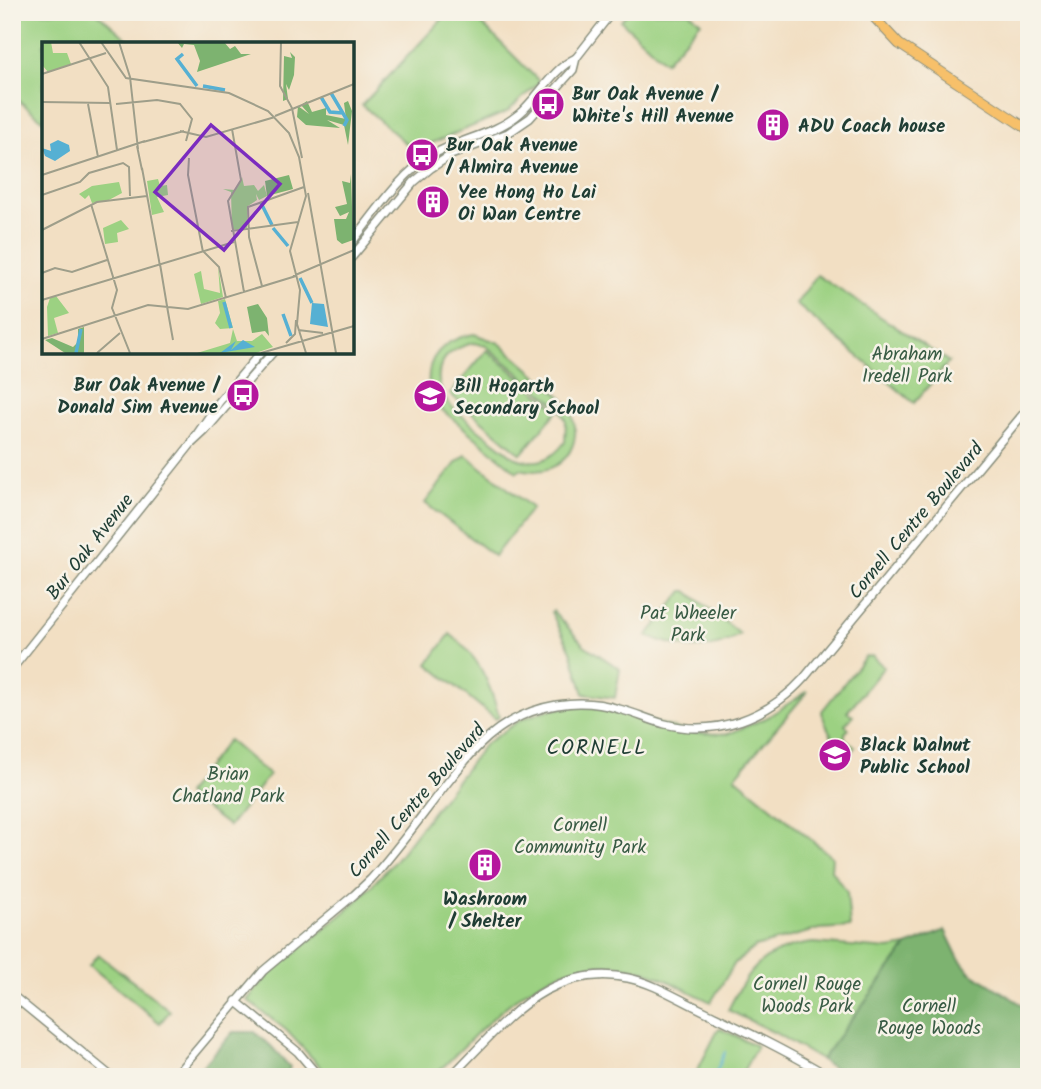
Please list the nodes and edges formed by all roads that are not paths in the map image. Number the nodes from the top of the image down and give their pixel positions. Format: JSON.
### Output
{"nodes":[{"id":1,"x":612,"y":12,"type":"edge"},
{"id":2,"x":869,"y":12,"type":"edge"},
{"id":3,"x":576,"y":58,"type":"junction"},
{"id":4,"x":1029,"y":130,"type":"edge"},
{"id":5,"x":354,"y":240,"type":"edge"},
{"id":6,"x":354,"y":255,"type":"edge"},
{"id":7,"x":259,"y":354,"type":"edge"},
{"id":8,"x":271,"y":354,"type":"edge"},
{"id":9,"x":1029,"y":407,"type":"edge"},
{"id":10,"x":191,"y":444,"type":"junction"},
{"id":11,"x":12,"y":669,"type":"edge"},
{"id":12,"x":12,"y":995,"type":"edge"},
{"id":13,"x":236,"y":1001,"type":"junction"},
{"id":14,"x":112,"y":1077,"type":"edge"},
{"id":15,"x":174,"y":1077,"type":"edge"},
{"id":16,"x":320,"y":1077,"type":"edge"},
{"id":17,"x":450,"y":1077,"type":"edge"},
{"id":18,"x":830,"y":1077,"type":"edge"}],
"edges":[{"from":1,"to":3,"type":"street"},
{"from":2,"to":4,"type":"main road"},
{"from":3,"to":5,"type":"street"},
{"from":3,"to":6,"type":"street"},
{"from":7,"to":10,"type":"street","name":"Bur Oak Avenue"},
{"from":8,"to":10,"type":"street","name":"Bur Oak Avenue"},
{"from":9,"to":13,"type":"street","name":"Cornell Centre Boulevard"},
{"from":10,"to":11,"type":"street","name":"Bur Oak Avenue"},
{"from":12,"to":14,"type":"street"},
{"from":13,"to":15,"type":"street","name":"Cornell Centre Boulevard"},
{"from":13,"to":16,"type":"street"},
{"from":17,"to":18,"type":"street"}]}
